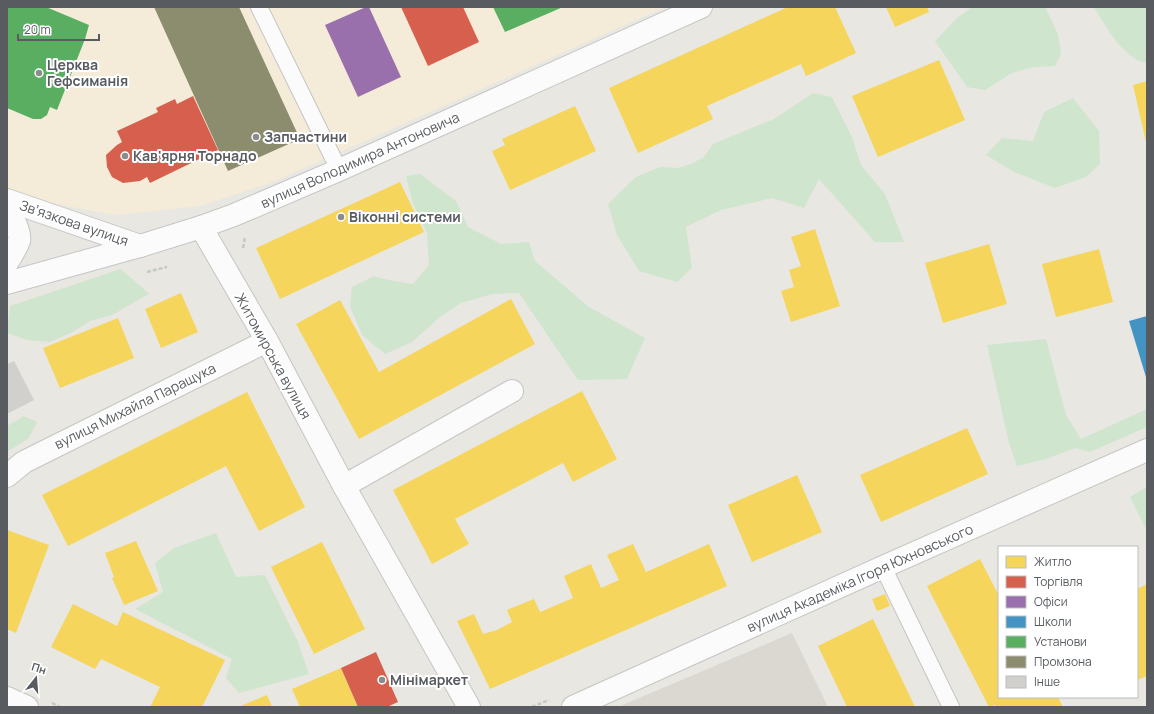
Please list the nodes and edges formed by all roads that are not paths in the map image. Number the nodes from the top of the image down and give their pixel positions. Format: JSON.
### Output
{"nodes":[{"id":1,"x":259,"y":7,"type":"edge"},
{"id":2,"x":701,"y":7,"type":"edge"},
{"id":3,"x":339,"y":170,"type":"junction"},
{"id":4,"x":7,"y":200,"type":"edge"},
{"id":5,"x":7,"y":209,"type":"edge"},
{"id":6,"x":201,"y":227,"type":"junction"},
{"id":7,"x":140,"y":246,"type":"junction"},
{"id":8,"x":7,"y":263,"type":"edge"},
{"id":9,"x":7,"y":283,"type":"edge"},
{"id":10,"x":266,"y":341,"type":"junction"},
{"id":11,"x":512,"y":391,"type":"dead end"},
{"id":12,"x":1147,"y":450,"type":"edge"},
{"id":13,"x":7,"y":476,"type":"edge"},
{"id":14,"x":344,"y":486,"type":"junction"},
{"id":15,"x":883,"y":567,"type":"junction"},
{"id":16,"x":7,"y":698,"type":"edge"},
{"id":17,"x":28,"y":707,"type":"edge"},
{"id":18,"x":469,"y":707,"type":"edge"},
{"id":19,"x":573,"y":707,"type":"edge"},
{"id":20,"x":951,"y":707,"type":"edge"}],
"edges":[{"from":1,"to":3,"type":"lane"},
{"from":2,"to":3,"type":"street","name":"вулиця Володимира Антоновича"},
{"from":3,"to":6,"type":"street","name":"вулиця Володимира Антоновича"},
{"from":4,"to":7,"type":"street","name":"Звʼязкова вулиця"},
{"from":5,"to":8,"type":"street"},
{"from":6,"to":7,"type":"street","name":"вулиця Володимира Антоновича"},
{"from":6,"to":10,"type":"street","name":"Житомирська вулиця"},
{"from":7,"to":9,"type":"street","name":"вулиця Володимира Антоновича"},
{"from":10,"to":13,"type":"street","name":"вулиця Михайла Паращука"},
{"from":10,"to":14,"type":"street","name":"Житомирська вулиця"},
{"from":11,"to":14,"type":"street"},
{"from":12,"to":15,"type":"street","name":"вулиця Академіка Ігоря Юхновського"},
{"from":14,"to":18,"type":"street","name":"Житомирська вулиця"},
{"from":15,"to":19,"type":"street","name":"вулиця Академіка Ігоря Юхновського"},
{"from":15,"to":20,"type":"lane"},
{"from":16,"to":17,"type":"street"}]}
